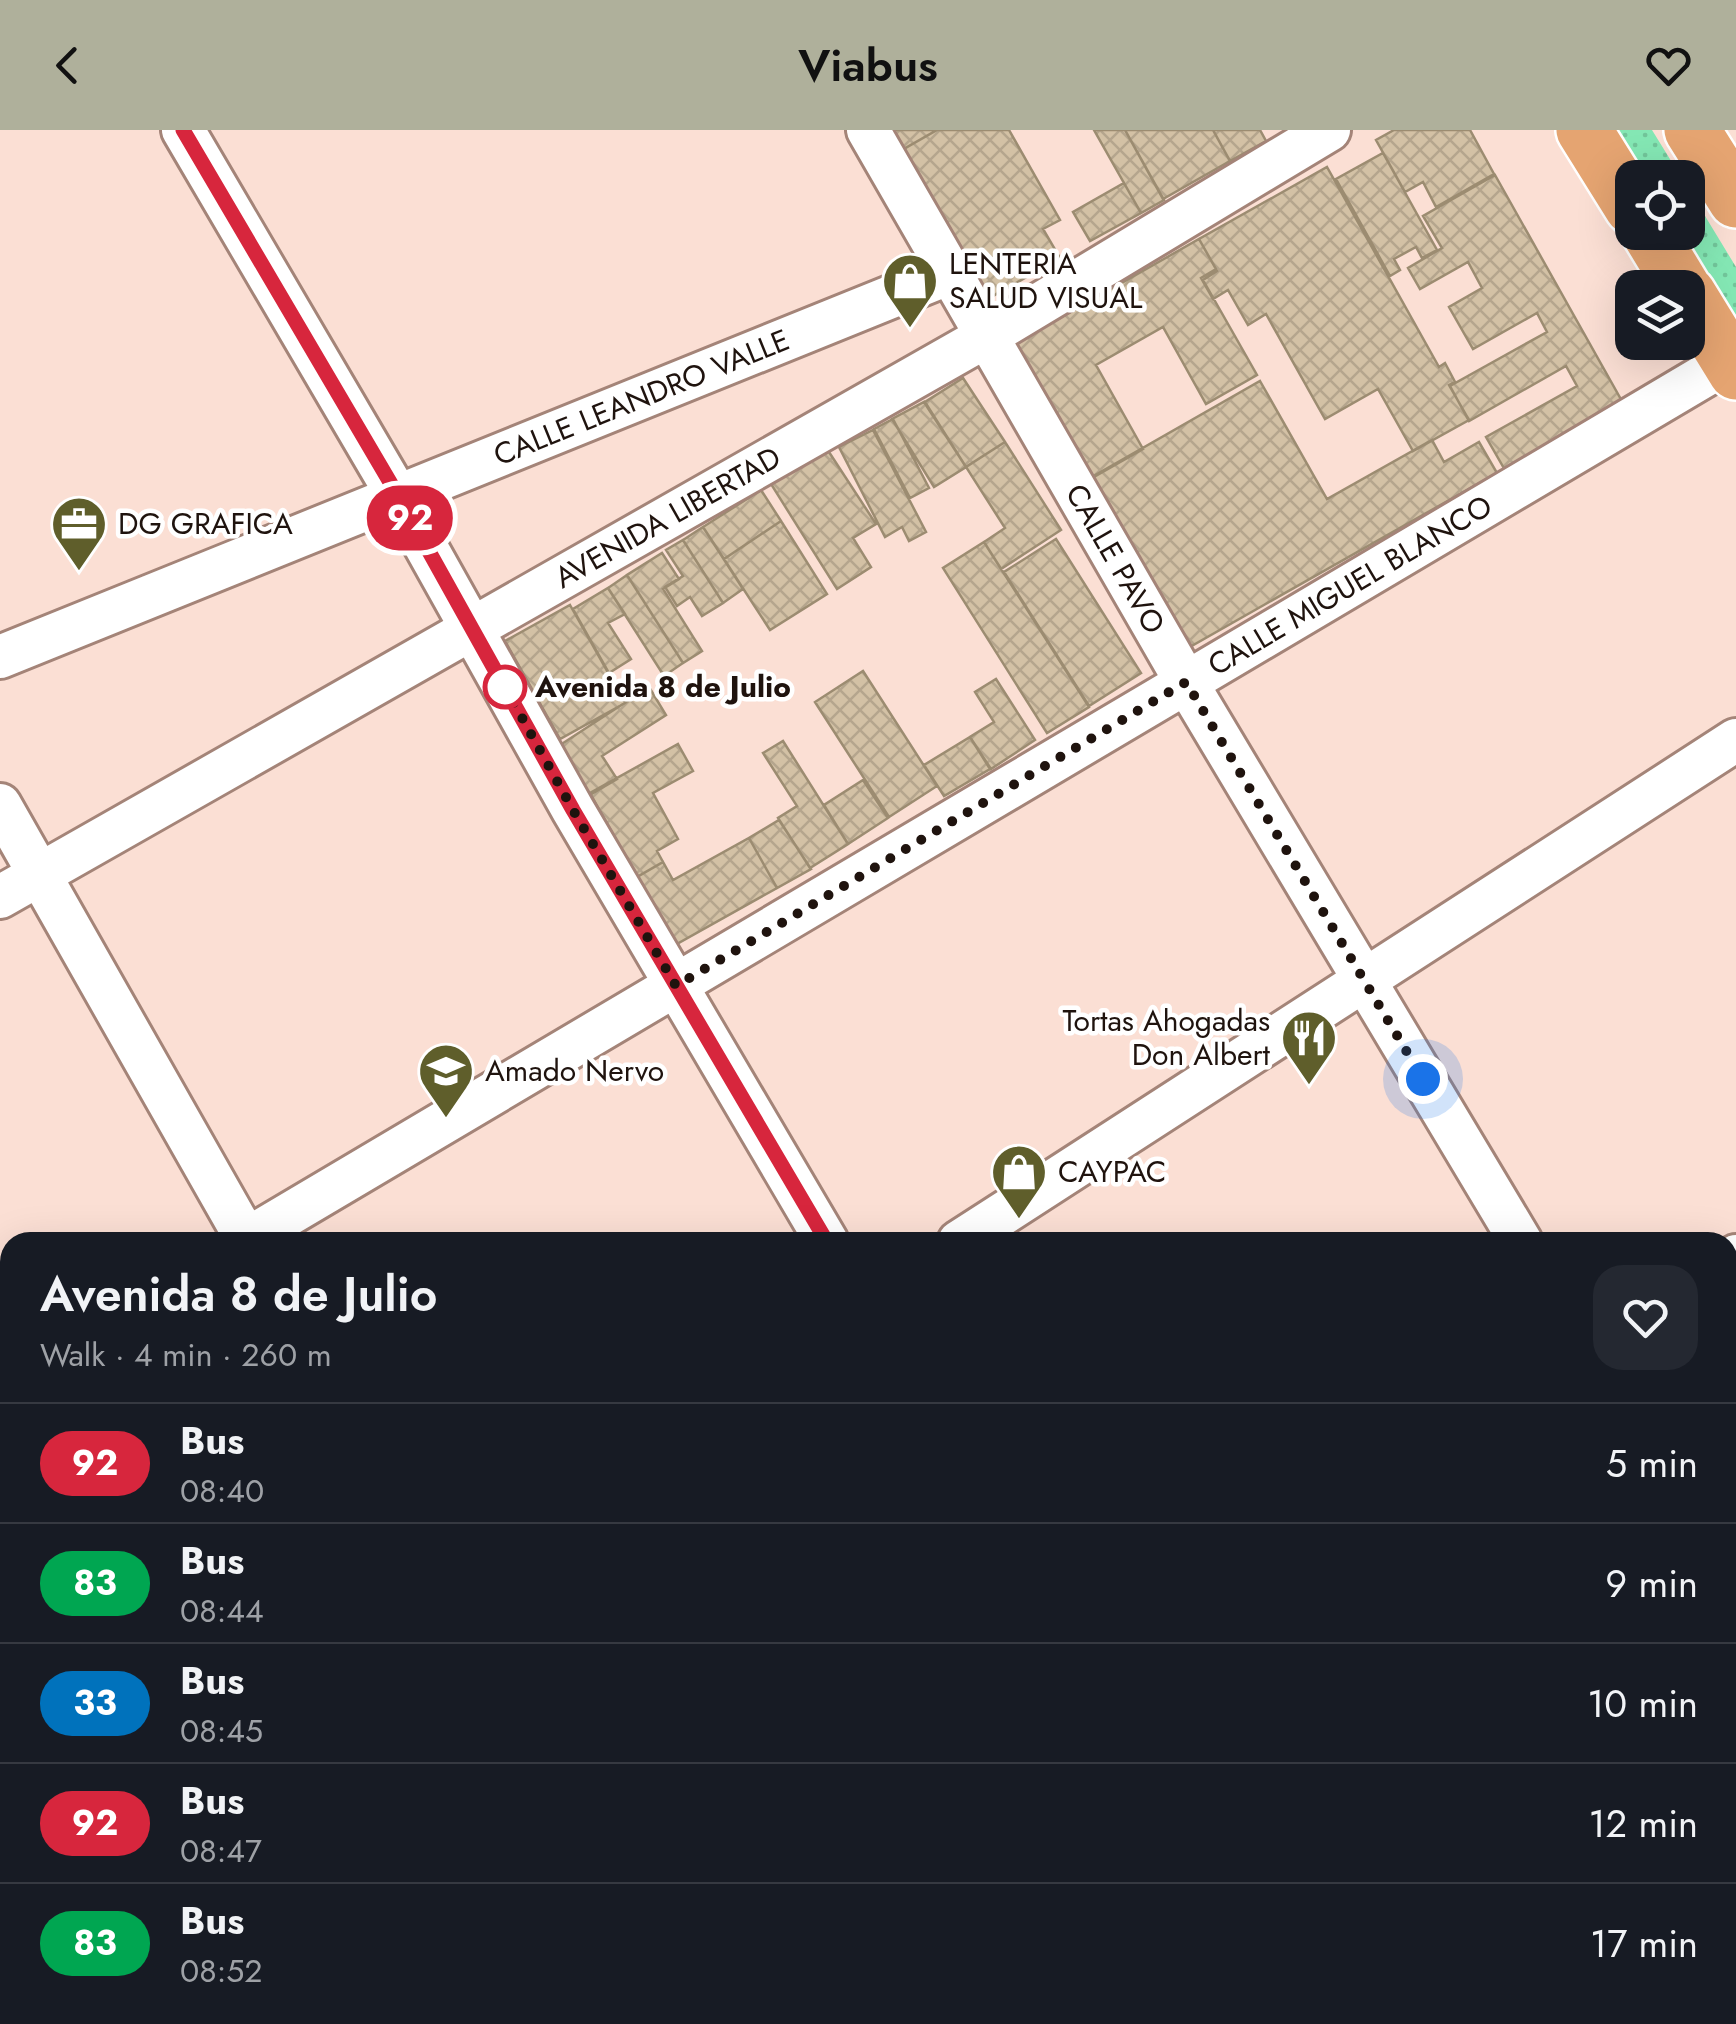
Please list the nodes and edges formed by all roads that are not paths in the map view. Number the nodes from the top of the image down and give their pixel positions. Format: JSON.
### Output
{"nodes":[{"id":1,"x":183,"y":130,"type":"edge"},
{"id":2,"x":868,"y":130,"type":"edge"},
{"id":3,"x":1329,"y":130,"type":"edge"},
{"id":4,"x":1584,"y":130,"type":"edge"},
{"id":5,"x":1692,"y":130,"type":"edge"},
{"id":6,"x":1615,"y":180,"type":"edge"},
{"id":7,"x":1736,"y":200,"type":"edge"},
{"id":8,"x":950,"y":272,"type":"junction"},
{"id":9,"x":1705,"y":320,"type":"edge"},
{"id":10,"x":987,"y":336,"type":"junction"},
{"id":11,"x":1734,"y":363,"type":"edge"},
{"id":12,"x":397,"y":494,"type":"junction"},
{"id":13,"x":472,"y":627,"type":"junction"},
{"id":14,"x":0,"y":656,"type":"edge"},
{"id":15,"x":1186,"y":682,"type":"junction"},
{"id":16,"x":1736,"y":740,"type":"edge"},
{"id":17,"x":0,"y":806,"type":"edge"},
{"id":18,"x":40,"y":876,"type":"junction"},
{"id":19,"x":0,"y":897,"type":"edge"},
{"id":20,"x":1364,"y":981,"type":"junction"},
{"id":21,"x":676,"y":986,"type":"junction"},
{"id":22,"x":240,"y":1232,"type":"edge"},
{"id":23,"x":263,"y":1232,"type":"edge"},
{"id":24,"x":821,"y":1232,"type":"edge"},
{"id":25,"x":974,"y":1232,"type":"edge"},
{"id":26,"x":1515,"y":1232,"type":"edge"}],
"edges":[{"from":1,"to":12,"type":"street"},
{"from":2,"to":8,"type":"street","name":"CALLE PAVO"},
{"from":3,"to":10,"type":"street","name":"AVENIDA LIBERTAD"},
{"from":4,"to":6,"type":"main road"},
{"from":5,"to":7,"type":"main road"},
{"from":8,"to":10,"type":"street","name":"CALLE PAVO"},
{"from":8,"to":12,"type":"street","name":"CALLE LEANDRO VALLE"},
{"from":9,"to":11,"type":"main road"},
{"from":10,"to":13,"type":"street","name":"AVENIDA LIBERTAD"},
{"from":10,"to":15,"type":"street","name":"CALLE PAVO"},
{"from":11,"to":15,"type":"street","name":"CALLE MIGUEL BLANCO"},
{"from":12,"to":13,"type":"street"},
{"from":12,"to":14,"type":"street","name":"CALLE LEANDRO VALLE"},
{"from":13,"to":18,"type":"street","name":"AVENIDA LIBERTAD"},
{"from":13,"to":21,"type":"street"},
{"from":15,"to":20,"type":"street","name":"CALLE PAVO"},
{"from":15,"to":21,"type":"street","name":"CALLE MIGUEL BLANCO"},
{"from":16,"to":20,"type":"street"},
{"from":17,"to":18,"type":"street"},
{"from":18,"to":19,"type":"street","name":"AVENIDA LIBERTAD"},
{"from":18,"to":22,"type":"street"},
{"from":20,"to":25,"type":"street"},
{"from":20,"to":26,"type":"street","name":"CALLE PAVO"},
{"from":21,"to":23,"type":"street","name":"CALLE MIGUEL BLANCO"},
{"from":21,"to":24,"type":"street"}]}
